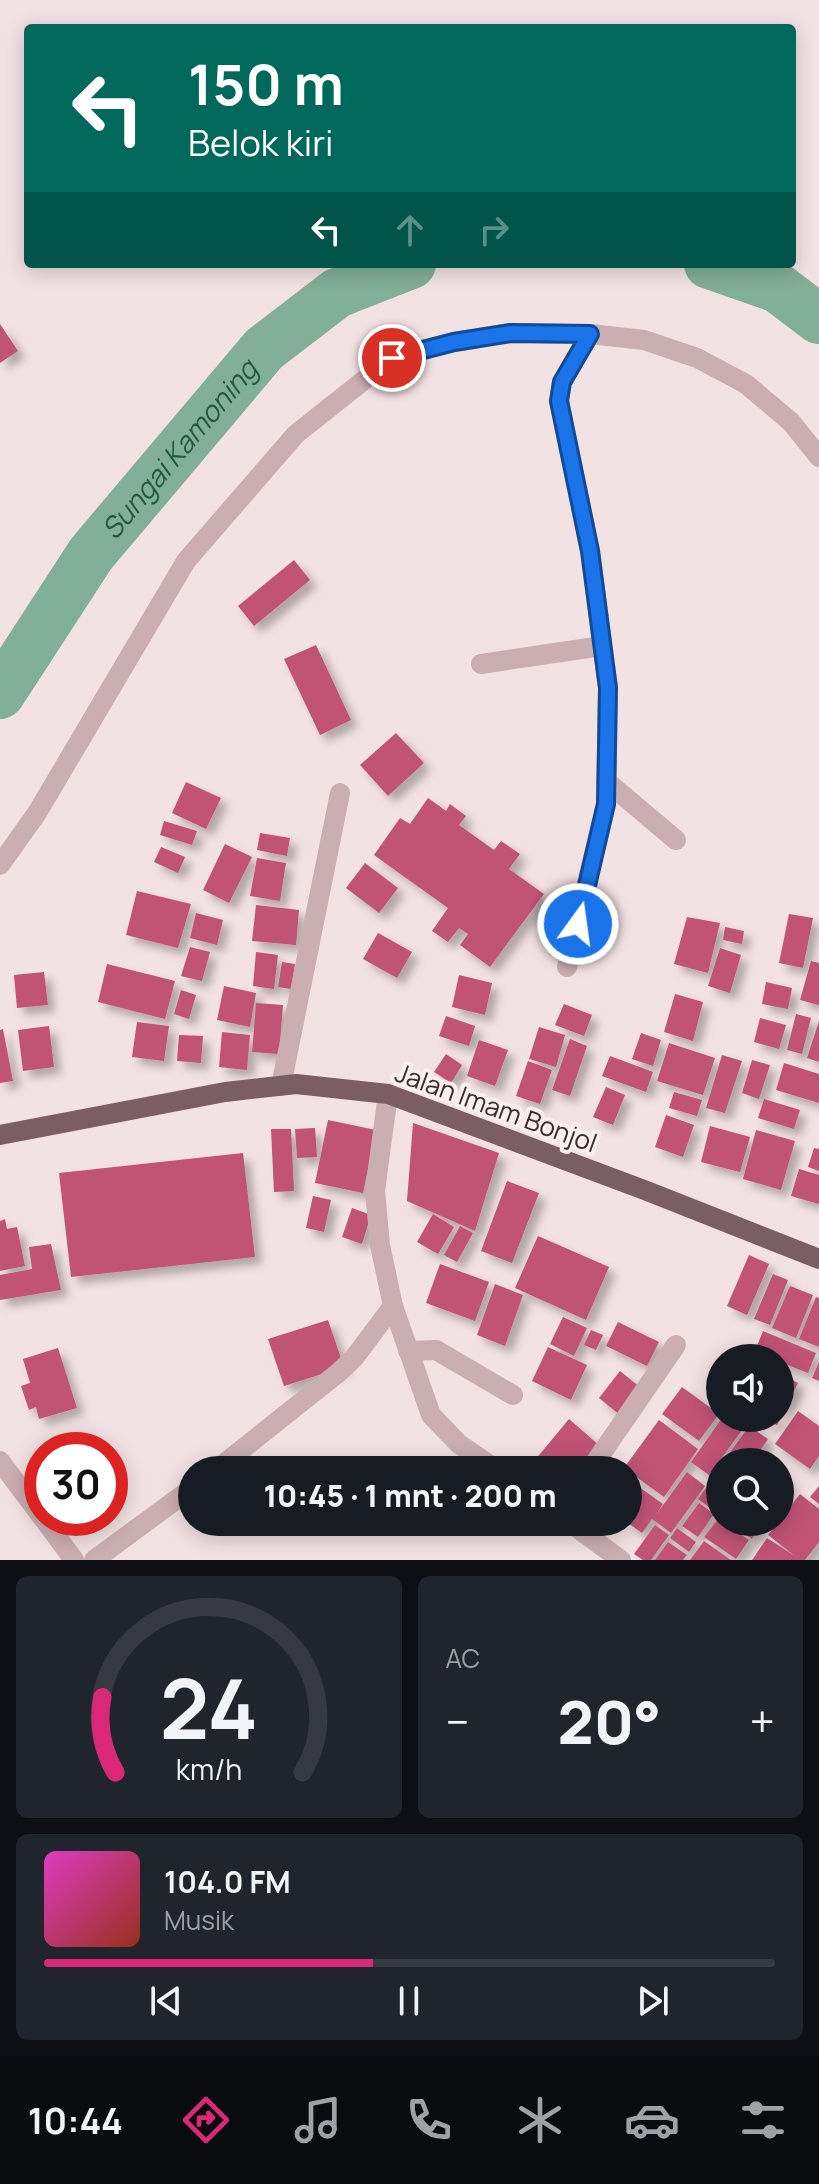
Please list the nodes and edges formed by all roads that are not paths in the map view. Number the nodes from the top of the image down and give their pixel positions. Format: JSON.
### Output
{"nodes":[{"id":1,"x":590,"y":334,"type":"junction"},
{"id":2,"x":819,"y":457,"type":"edge"},
{"id":3,"x":602,"y":646,"type":"junction"},
{"id":4,"x":481,"y":664,"type":"dead end"},
{"id":5,"x":606,"y":781,"type":"junction"},
{"id":6,"x":340,"y":793,"type":"dead end"},
{"id":7,"x":676,"y":840,"type":"dead end"},
{"id":8,"x":0,"y":865,"type":"edge"},
{"id":9,"x":567,"y":967,"type":"dead end"},
{"id":10,"x":281,"y":1086,"type":"junction"},
{"id":11,"x":388,"y":1094,"type":"junction"},
{"id":12,"x":0,"y":1135,"type":"edge"},
{"id":13,"x":819,"y":1259,"type":"edge"},
{"id":14,"x":393,"y":1306,"type":"junction"},
{"id":15,"x":676,"y":1345,"type":"dead end"},
{"id":16,"x":408,"y":1351,"type":"junction"},
{"id":17,"x":513,"y":1395,"type":"dead end"},
{"id":18,"x":234,"y":1456,"type":"edge"},
{"id":19,"x":477,"y":1456,"type":"edge"},
{"id":20,"x":600,"y":1456,"type":"edge"},
{"id":21,"x":0,"y":1461,"type":"edge"},
{"id":22,"x":24,"y":1493,"type":"edge"},
{"id":23,"x":178,"y":1498,"type":"edge"},
{"id":24,"x":56,"y":1536,"type":"edge"},
{"id":25,"x":588,"y":1536,"type":"edge"},
{"id":26,"x":74,"y":1560,"type":"edge"},
{"id":27,"x":94,"y":1560,"type":"edge"},
{"id":28,"x":621,"y":1560,"type":"edge"}],
"edges":[{"from":1,"to":2,"type":"street"},
{"from":1,"to":3,"type":"street"},
{"from":1,"to":8,"type":"street"},
{"from":3,"to":4,"type":"street"},
{"from":3,"to":5,"type":"street"},
{"from":5,"to":7,"type":"street"},
{"from":5,"to":9,"type":"street"},
{"from":6,"to":10,"type":"street"},
{"from":10,"to":11,"type":"main road","name":"Jalan Imam Bonjol"},
{"from":10,"to":12,"type":"main road","name":"Jalan Imam Bonjol"},
{"from":11,"to":13,"type":"main road","name":"Jalan Imam Bonjol"},
{"from":11,"to":14,"type":"street"},
{"from":14,"to":16,"type":"street"},
{"from":14,"to":18,"type":"street"},
{"from":15,"to":20,"type":"street"},
{"from":16,"to":17,"type":"street"},
{"from":16,"to":19,"type":"street"},
{"from":21,"to":22,"type":"street"},
{"from":23,"to":27,"type":"street"},
{"from":24,"to":26,"type":"street"},
{"from":25,"to":28,"type":"street"}]}
